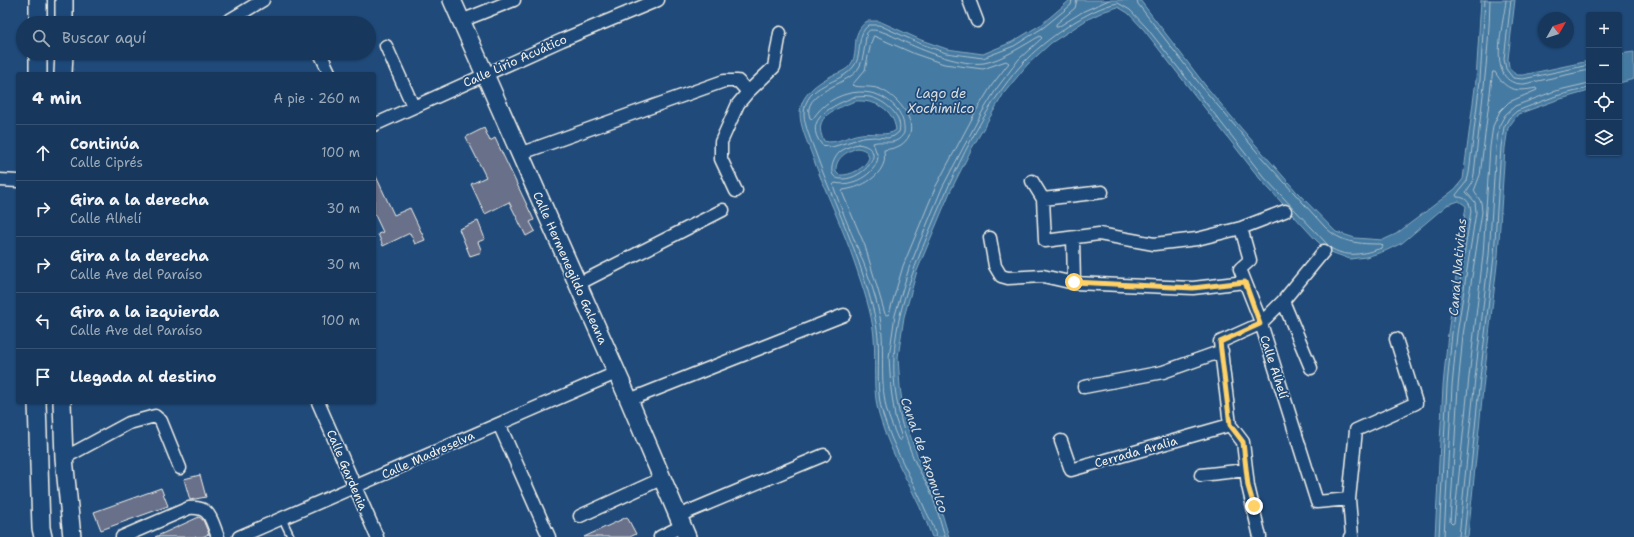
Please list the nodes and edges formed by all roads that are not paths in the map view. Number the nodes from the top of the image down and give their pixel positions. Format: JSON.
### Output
{"nodes":[{"id":1,"x":38,"y":0,"type":"edge"},
{"id":2,"x":64,"y":0,"type":"edge"},
{"id":3,"x":263,"y":0,"type":"edge"},
{"id":4,"x":452,"y":0,"type":"edge"},
{"id":5,"x":658,"y":0,"type":"edge"},
{"id":6,"x":969,"y":0,"type":"edge"},
{"id":7,"x":508,"y":1,"type":"edge"},
{"id":8,"x":38,"y":16,"type":"edge"},
{"id":9,"x":64,"y":16,"type":"edge"},
{"id":10,"x":237,"y":16,"type":"edge"},
{"id":11,"x":461,"y":21,"type":"junction"},
{"id":12,"x":977,"y":22,"type":"dead end"},
{"id":13,"x":780,"y":33,"type":"dead end"},
{"id":14,"x":386,"y":46,"type":"dead end"},
{"id":15,"x":38,"y":60,"type":"edge"},
{"id":16,"x":64,"y":60,"type":"edge"},
{"id":17,"x":323,"y":60,"type":"edge"},
{"id":18,"x":38,"y":72,"type":"edge"},
{"id":19,"x":63,"y":72,"type":"edge"},
{"id":20,"x":329,"y":72,"type":"edge"},
{"id":21,"x":485,"y":75,"type":"junction"},
{"id":22,"x":748,"y":92,"type":"junction"},
{"id":23,"x":413,"y":106,"type":"junction"},
{"id":24,"x":376,"y":124,"type":"edge"},
{"id":25,"x":519,"y":154,"type":"junction"},
{"id":26,"x":0,"y":180,"type":"edge"},
{"id":27,"x":16,"y":181,"type":"edge"},
{"id":28,"x":1032,"y":181,"type":"dead end"},
{"id":29,"x":736,"y":191,"type":"dead end"},
{"id":30,"x":1102,"y":192,"type":"dead end"},
{"id":31,"x":1043,"y":199,"type":"junction"},
{"id":32,"x":723,"y":210,"type":"dead end"},
{"id":33,"x":1285,"y":211,"type":"dead end"},
{"id":34,"x":1241,"y":228,"type":"junction"},
{"id":35,"x":990,"y":238,"type":"dead end"},
{"id":36,"x":1073,"y":238,"type":"junction"},
{"id":37,"x":1324,"y":251,"type":"dead end"},
{"id":38,"x":1074,"y":282,"type":"junction"},
{"id":39,"x":1245,"y":282,"type":"junction"},
{"id":40,"x":578,"y":284,"type":"junction"},
{"id":41,"x":1283,"y":301,"type":"junction"},
{"id":42,"x":844,"y":315,"type":"dead end"},
{"id":43,"x":1260,"y":324,"type":"junction"},
{"id":44,"x":1396,"y":339,"type":"dead end"},
{"id":45,"x":1222,"y":351,"type":"junction"},
{"id":46,"x":1311,"y":368,"type":"dead end"},
{"id":47,"x":616,"y":373,"type":"junction"},
{"id":48,"x":1084,"y":387,"type":"dead end"},
{"id":49,"x":629,"y":400,"type":"junction"},
{"id":50,"x":38,"y":404,"type":"edge"},
{"id":51,"x":62,"y":404,"type":"edge"},
{"id":52,"x":319,"y":404,"type":"edge"},
{"id":53,"x":499,"y":424,"type":"junction"},
{"id":54,"x":1230,"y":425,"type":"junction"},
{"id":55,"x":1061,"y":440,"type":"dead end"},
{"id":56,"x":824,"y":455,"type":"dead end"},
{"id":57,"x":64,"y":458,"type":"junction"},
{"id":58,"x":180,"y":468,"type":"dead end"},
{"id":59,"x":1246,"y":470,"type":"junction"},
{"id":60,"x":1201,"y":476,"type":"dead end"},
{"id":61,"x":661,"y":479,"type":"junction"},
{"id":62,"x":355,"y":488,"type":"junction"},
{"id":63,"x":1349,"y":499,"type":"junction"},
{"id":64,"x":580,"y":516,"type":"dead end"},
{"id":65,"x":282,"y":518,"type":"junction"},
{"id":66,"x":682,"y":526,"type":"edge"},
{"id":67,"x":43,"y":537,"type":"edge"},
{"id":68,"x":72,"y":537,"type":"edge"},
{"id":69,"x":122,"y":537,"type":"edge"},
{"id":70,"x":218,"y":537,"type":"edge"},
{"id":71,"x":240,"y":537,"type":"edge"},
{"id":72,"x":291,"y":537,"type":"edge"},
{"id":73,"x":377,"y":537,"type":"edge"},
{"id":74,"x":549,"y":537,"type":"edge"},
{"id":75,"x":660,"y":537,"type":"edge"},
{"id":76,"x":1260,"y":537,"type":"edge"},
{"id":77,"x":1350,"y":537,"type":"edge"}],
"edges":[{"from":1,"to":8,"type":"street"},
{"from":2,"to":9,"type":"street"},
{"from":3,"to":10,"type":"street"},
{"from":4,"to":11,"type":"street","name":"Calle Hermenegildo Galeana"},
{"from":5,"to":21,"type":"street","name":"Calle Lirio Acuático"},
{"from":6,"to":12,"type":"street"},
{"from":7,"to":11,"type":"street"},
{"from":11,"to":21,"type":"street","name":"Calle Hermenegildo Galeana"},
{"from":13,"to":22,"type":"street"},
{"from":14,"to":23,"type":"street"},
{"from":15,"to":18,"type":"street"},
{"from":16,"to":19,"type":"street"},
{"from":17,"to":20,"type":"street"},
{"from":21,"to":23,"type":"street","name":"Calle Lirio Acuático"},
{"from":21,"to":25,"type":"street","name":"Calle Hermenegildo Galeana"},
{"from":22,"to":25,"type":"street"},
{"from":22,"to":29,"type":"street"},
{"from":23,"to":24,"type":"street","name":"Calle Lirio Acuático"},
{"from":25,"to":40,"type":"street","name":"Calle Hermenegildo Galeana"},
{"from":26,"to":27,"type":"street"},
{"from":28,"to":31,"type":"street"},
{"from":30,"to":31,"type":"street"},
{"from":31,"to":36,"type":"street"},
{"from":32,"to":40,"type":"street"},
{"from":33,"to":34,"type":"street"},
{"from":34,"to":36,"type":"street"},
{"from":34,"to":39,"type":"street","name":"Calle Alhelí"},
{"from":35,"to":38,"type":"street"},
{"from":36,"to":38,"type":"street"},
{"from":37,"to":41,"type":"street"},
{"from":38,"to":39,"type":"street"},
{"from":39,"to":43,"type":"street","name":"Calle Alhelí"},
{"from":40,"to":47,"type":"street","name":"Calle Hermenegildo Galeana"},
{"from":41,"to":43,"type":"street"},
{"from":41,"to":46,"type":"street"},
{"from":42,"to":49,"type":"street"},
{"from":43,"to":45,"type":"street"},
{"from":43,"to":63,"type":"street","name":"Calle Alhelí"},
{"from":44,"to":63,"type":"street"},
{"from":45,"to":48,"type":"street"},
{"from":45,"to":54,"type":"street"},
{"from":47,"to":49,"type":"street","name":"Calle Hermenegildo Galeana"},
{"from":47,"to":53,"type":"street","name":"Calle Madreselva"},
{"from":49,"to":61,"type":"street","name":"Calle Hermenegildo Galeana"},
{"from":50,"to":67,"type":"street"},
{"from":51,"to":57,"type":"street"},
{"from":52,"to":62,"type":"street","name":"Calle Gardenia"},
{"from":53,"to":62,"type":"street","name":"Calle Madreselva"},
{"from":53,"to":74,"type":"street"},
{"from":54,"to":55,"type":"street","name":"Cerrada Aralia"},
{"from":54,"to":59,"type":"street"},
{"from":56,"to":66,"type":"street"},
{"from":57,"to":58,"type":"street"},
{"from":57,"to":68,"type":"street"},
{"from":59,"to":60,"type":"street"},
{"from":59,"to":76,"type":"street"},
{"from":61,"to":64,"type":"street"},
{"from":61,"to":66,"type":"street","name":"Calle Hermenegildo Galeana"},
{"from":62,"to":65,"type":"street","name":"Calle Madreselva"},
{"from":62,"to":73,"type":"street","name":"Calle Gardenia"},
{"from":63,"to":77,"type":"street"},
{"from":65,"to":71,"type":"street","name":"Calle Madreselva"},
{"from":65,"to":72,"type":"lane"},
{"from":66,"to":75,"type":"street"},
{"from":69,"to":70,"type":"street"}]}
